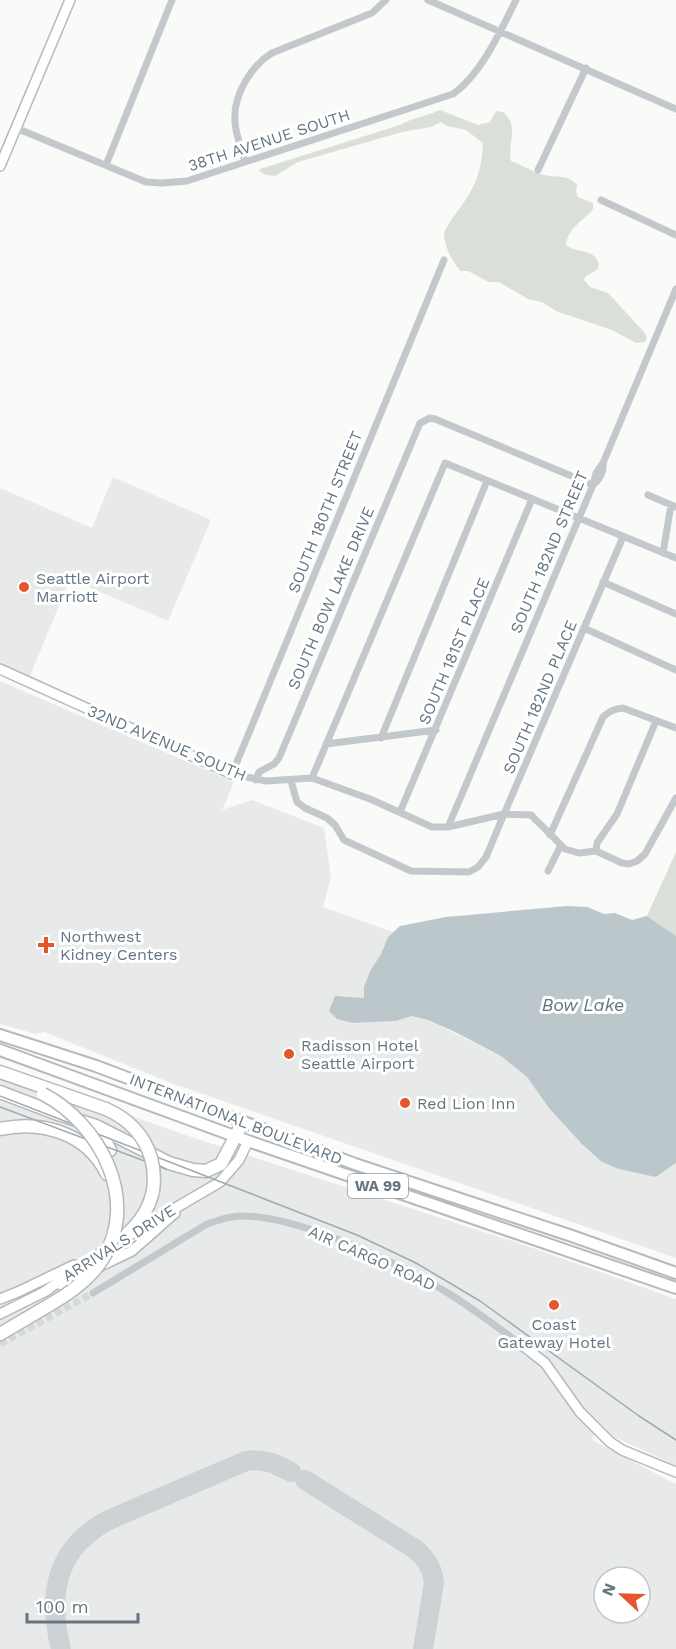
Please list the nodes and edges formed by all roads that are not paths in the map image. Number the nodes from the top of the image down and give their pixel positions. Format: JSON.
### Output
{"nodes":[{"id":1,"x":70,"y":0,"type":"edge"},
{"id":2,"x":172,"y":0,"type":"edge"},
{"id":3,"x":386,"y":0,"type":"edge"},
{"id":4,"x":428,"y":0,"type":"edge"},
{"id":5,"x":516,"y":0,"type":"edge"},
{"id":6,"x":500,"y":31,"type":"junction"},
{"id":7,"x":586,"y":68,"type":"junction"},
{"id":8,"x":676,"y":109,"type":"edge"},
{"id":9,"x":16,"y":128,"type":"junction"},
{"id":10,"x":245,"y":162,"type":"junction"},
{"id":11,"x":106,"y":165,"type":"junction"},
{"id":12,"x":0,"y":166,"type":"edge"},
{"id":13,"x":538,"y":170,"type":"dead end"},
{"id":14,"x":601,"y":200,"type":"dead end"},
{"id":15,"x":676,"y":235,"type":"edge"},
{"id":16,"x":444,"y":260,"type":"dead end"},
{"id":17,"x":676,"y":289,"type":"edge"},
{"id":18,"x":487,"y":481,"type":"junction"},
{"id":19,"x":593,"y":485,"type":"junction"},
{"id":20,"x":648,"y":495,"type":"dead end"},
{"id":21,"x":532,"y":499,"type":"junction"},
{"id":22,"x":674,"y":506,"type":"edge"},
{"id":23,"x":578,"y":518,"type":"junction"},
{"id":24,"x":623,"y":537,"type":"junction"},
{"id":25,"x":663,"y":553,"type":"junction"},
{"id":26,"x":676,"y":558,"type":"edge"},
{"id":27,"x":603,"y":582,"type":"junction"},
{"id":28,"x":676,"y":614,"type":"edge"},
{"id":29,"x":584,"y":628,"type":"junction"},
{"id":30,"x":0,"y":669,"type":"edge"},
{"id":31,"x":676,"y":670,"type":"edge"},
{"id":32,"x":656,"y":721,"type":"junction"},
{"id":33,"x":676,"y":728,"type":"edge"},
{"id":34,"x":436,"y":729,"type":"junction"},
{"id":35,"x":381,"y":738,"type":"junction"},
{"id":36,"x":326,"y":744,"type":"junction"},
{"id":37,"x":232,"y":774,"type":"junction"},
{"id":38,"x":312,"y":778,"type":"junction"},
{"id":39,"x":256,"y":780,"type":"junction"},
{"id":40,"x":291,"y":781,"type":"junction"},
{"id":41,"x":676,"y":798,"type":"edge"},
{"id":42,"x":400,"y":812,"type":"junction"},
{"id":43,"x":504,"y":814,"type":"junction"},
{"id":44,"x":448,"y":827,"type":"junction"},
{"id":45,"x":550,"y":835,"type":"junction"},
{"id":46,"x":561,"y":845,"type":"junction"},
{"id":47,"x":596,"y":851,"type":"junction"},
{"id":48,"x":548,"y":871,"type":"dead end"},
{"id":49,"x":0,"y":1035,"type":"edge"},
{"id":50,"x":0,"y":1050,"type":"edge"},
{"id":51,"x":0,"y":1072,"type":"edge"},
{"id":52,"x":0,"y":1077,"type":"edge"},
{"id":53,"x":0,"y":1092,"type":"edge"},
{"id":54,"x":89,"y":1124,"type":"junction"},
{"id":55,"x":249,"y":1124,"type":"junction"},
{"id":56,"x":0,"y":1129,"type":"edge"},
{"id":57,"x":242,"y":1139,"type":"junction"},
{"id":58,"x":110,"y":1150,"type":"dead end"},
{"id":59,"x":196,"y":1197,"type":"junction"},
{"id":60,"x":117,"y":1207,"type":"junction"},
{"id":61,"x":120,"y":1240,"type":"junction"},
{"id":62,"x":89,"y":1259,"type":"junction"},
{"id":63,"x":676,"y":1273,"type":"edge"},
{"id":64,"x":676,"y":1288,"type":"edge"},
{"id":65,"x":44,"y":1292,"type":"junction"},
{"id":66,"x":93,"y":1293,"type":"tunnel mouth"},
{"id":67,"x":0,"y":1299,"type":"edge"},
{"id":68,"x":0,"y":1314,"type":"edge"},
{"id":69,"x":0,"y":1334,"type":"edge"},
{"id":70,"x":522,"y":1345,"type":"joint"},
{"id":71,"x":676,"y":1472,"type":"edge"}],
"edges":[{"from":1,"to":9,"type":"street"},
{"from":2,"to":11,"type":"street"},
{"from":3,"to":10,"type":"street"},
{"from":4,"to":6,"type":"street"},
{"from":5,"to":6,"type":"street"},
{"from":6,"to":7,"type":"street"},
{"from":6,"to":10,"type":"street","name":"38TH AVENUE SOUTH"},
{"from":7,"to":8,"type":"street"},
{"from":7,"to":13,"type":"street"},
{"from":9,"to":11,"type":"street","name":"38TH AVENUE SOUTH"},
{"from":9,"to":12,"type":"street"},
{"from":10,"to":11,"type":"street","name":"38TH AVENUE SOUTH"},
{"from":14,"to":15,"type":"street"},
{"from":16,"to":37,"type":"street","name":"SOUTH 180TH STREET"},
{"from":17,"to":19,"type":"street","name":"SOUTH 182ND STREET"},
{"from":18,"to":21,"type":"street"},
{"from":18,"to":35,"type":"street"},
{"from":18,"to":36,"type":"street"},
{"from":19,"to":23,"type":"street","name":"SOUTH 182ND STREET"},
{"from":19,"to":39,"type":"street","name":"SOUTH BOW LAKE DRIVE"},
{"from":20,"to":22,"type":"street"},
{"from":21,"to":23,"type":"street"},
{"from":21,"to":34,"type":"street","name":"SOUTH 181ST PLACE"},
{"from":22,"to":25,"type":"street"},
{"from":23,"to":24,"type":"street"},
{"from":23,"to":44,"type":"street","name":"SOUTH 182ND STREET"},
{"from":24,"to":25,"type":"street"},
{"from":24,"to":27,"type":"street","name":"SOUTH 182ND PLACE"},
{"from":25,"to":26,"type":"street"},
{"from":27,"to":28,"type":"street"},
{"from":27,"to":29,"type":"street","name":"SOUTH 182ND PLACE"},
{"from":29,"to":31,"type":"street"},
{"from":29,"to":43,"type":"street","name":"SOUTH 182ND PLACE"},
{"from":30,"to":37,"type":"street","name":"32ND AVENUE SOUTH"},
{"from":32,"to":33,"type":"street"},
{"from":32,"to":45,"type":"street"},
{"from":32,"to":47,"type":"street"},
{"from":34,"to":35,"type":"street"},
{"from":34,"to":42,"type":"street","name":"SOUTH 181ST PLACE"},
{"from":35,"to":36,"type":"street"},
{"from":36,"to":38,"type":"street"},
{"from":37,"to":39,"type":"street","name":"32ND AVENUE SOUTH"},
{"from":38,"to":40,"type":"street","name":"32ND AVENUE SOUTH"},
{"from":38,"to":42,"type":"street","name":"32ND AVENUE SOUTH"},
{"from":39,"to":40,"type":"street","name":"32ND AVENUE SOUTH"},
{"from":40,"to":43,"type":"street","name":"SOUTH 182ND PLACE"},
{"from":41,"to":47,"type":"street","name":"32ND AVENUE SOUTH"},
{"from":42,"to":44,"type":"street","name":"32ND AVENUE SOUTH"},
{"from":43,"to":44,"type":"street","name":"32ND AVENUE SOUTH"},
{"from":43,"to":45,"type":"street","name":"32ND AVENUE SOUTH"},
{"from":45,"to":46,"type":"street","name":"32ND AVENUE SOUTH"},
{"from":46,"to":47,"type":"street","name":"32ND AVENUE SOUTH"},
{"from":46,"to":48,"type":"street"},
{"from":49,"to":55,"type":"main road","name":"INTERNATIONAL BOULEVARD","number":"WA 99"},
{"from":50,"to":57,"type":"main road","name":"INTERNATIONAL BOULEVARD","number":"WA 99"},
{"from":51,"to":61,"type":"highway","bridge":true},
{"from":52,"to":60,"type":"highway","bridge":true},
{"from":53,"to":54,"type":"highway"},
{"from":54,"to":57,"type":"highway"},
{"from":54,"to":58,"type":"highway"},
{"from":55,"to":57,"type":"highway"},
{"from":55,"to":63,"type":"main road","name":"INTERNATIONAL BOULEVARD","number":"WA 99"},
{"from":56,"to":60,"type":"highway","bridge":true},
{"from":57,"to":59,"type":"street","name":"ARRIVALS DRIVE"},
{"from":57,"to":64,"type":"main road","name":"INTERNATIONAL BOULEVARD","number":"WA 99"},
{"from":59,"to":61,"type":"street","name":"ARRIVALS DRIVE"},
{"from":59,"to":65,"type":"street","name":"ARRIVALS DRIVE"},
{"from":60,"to":69,"type":"highway","bridge":true},
{"from":61,"to":62,"type":"street","name":"ARRIVALS DRIVE"},
{"from":62,"to":65,"type":"street","name":"ARRIVALS DRIVE"},
{"from":62,"to":67,"type":"street"},
{"from":65,"to":68,"type":"street","name":"ARRIVALS DRIVE"},
{"from":66,"to":70,"type":"street","name":"AIR CARGO ROAD"},
{"from":70,"to":71,"type":"street","name":"AIR CARGO ROAD"}]}
